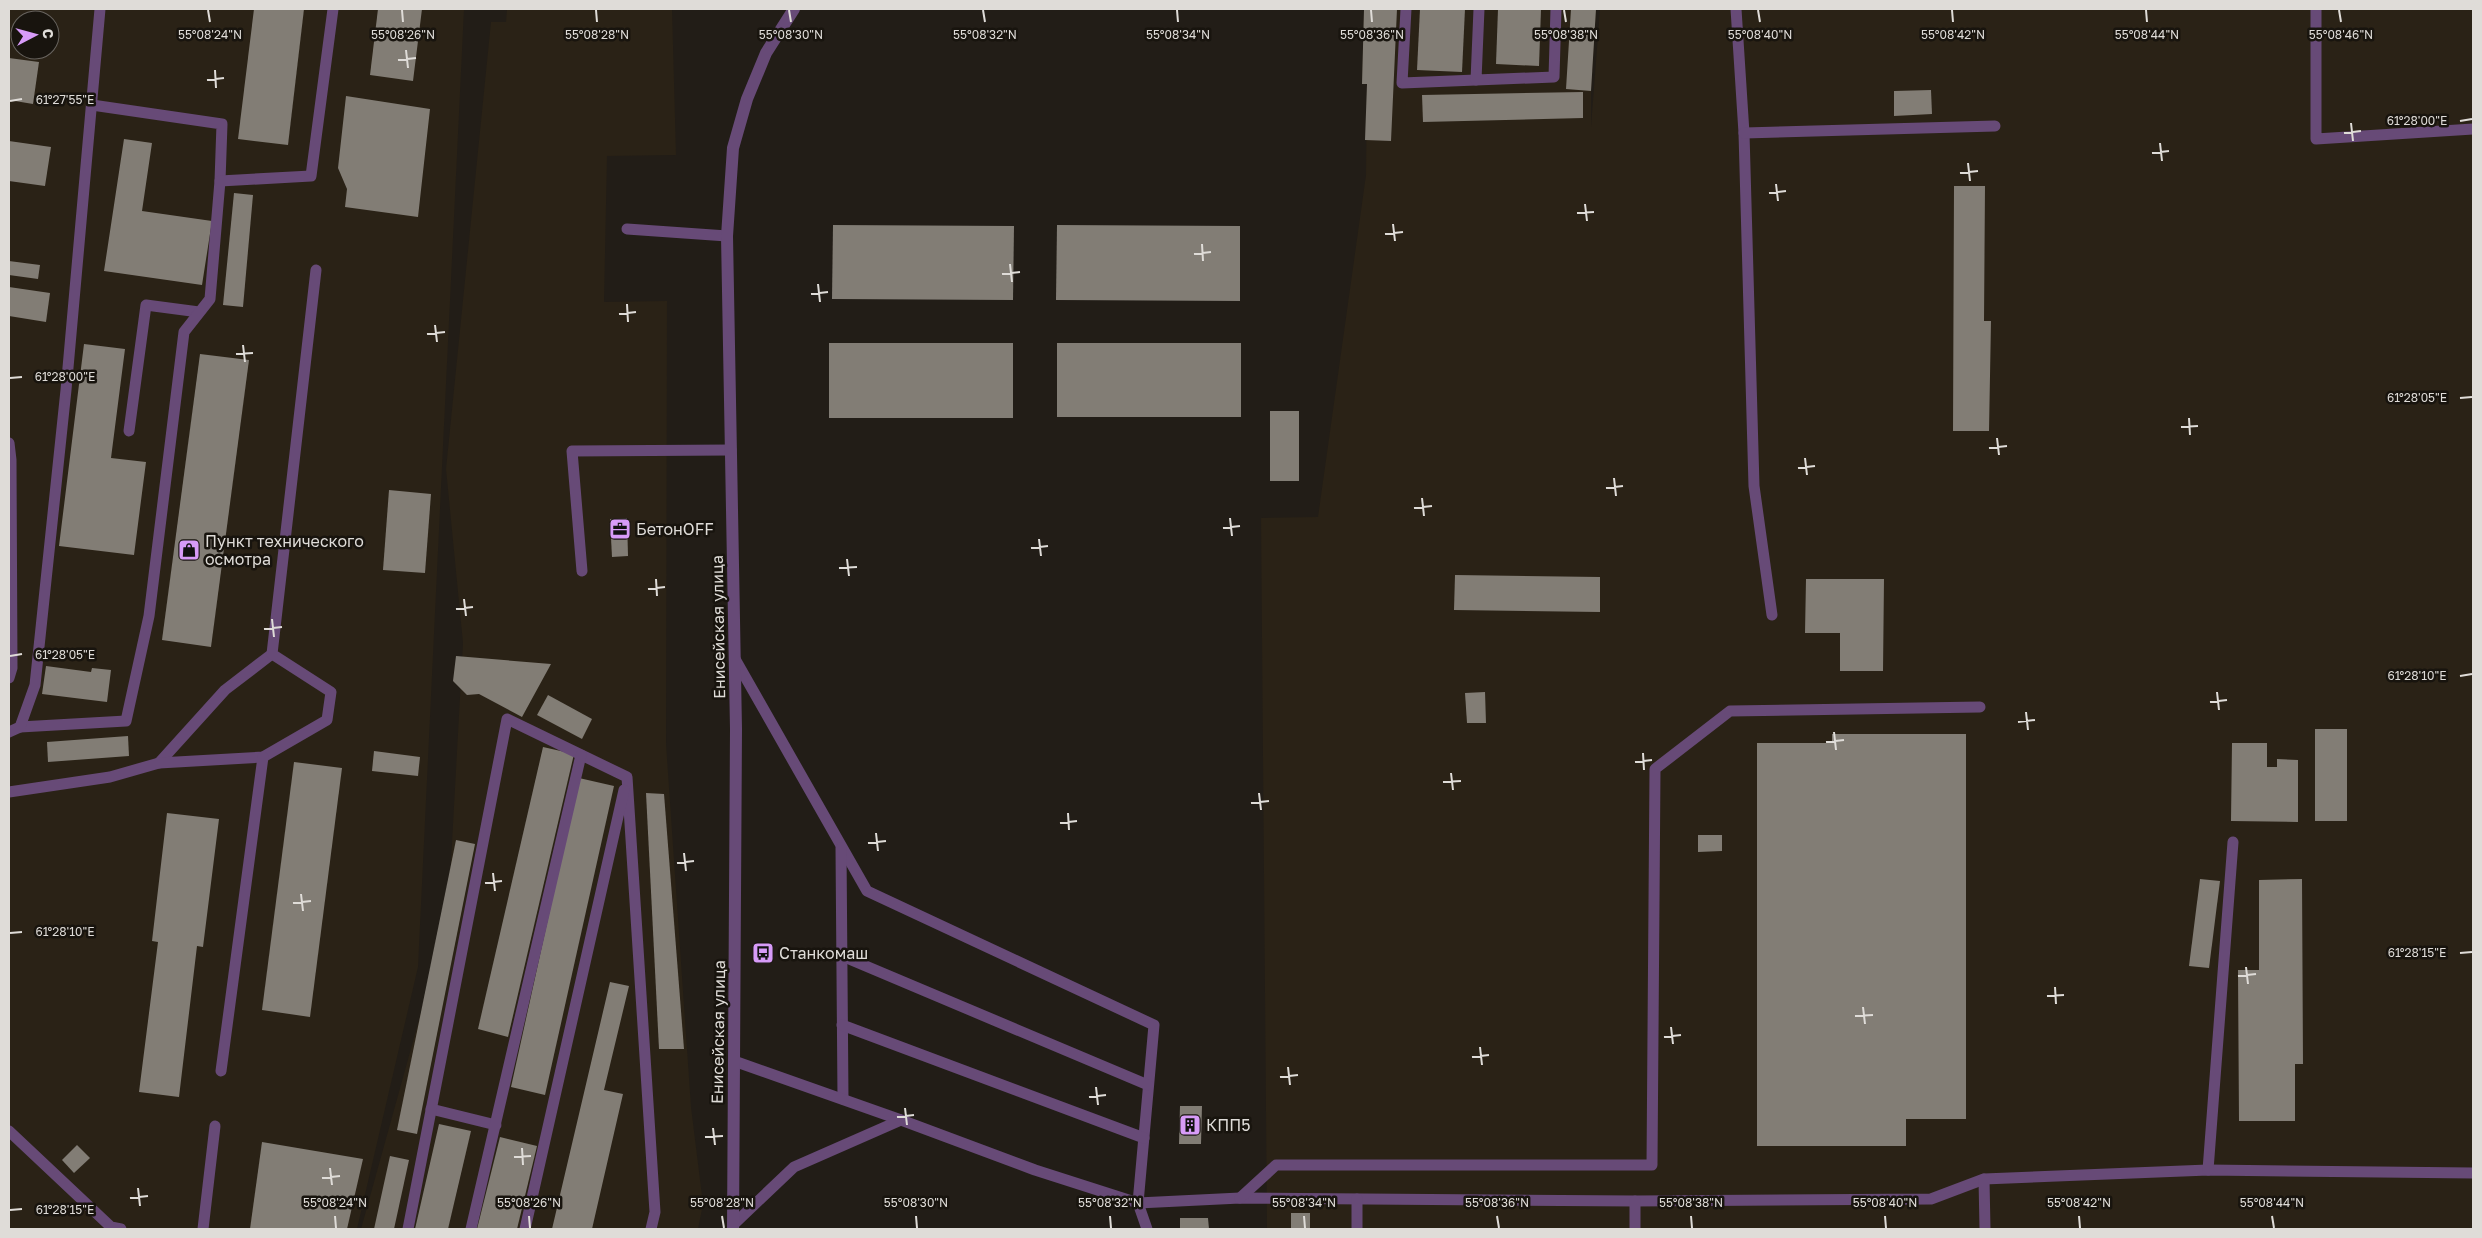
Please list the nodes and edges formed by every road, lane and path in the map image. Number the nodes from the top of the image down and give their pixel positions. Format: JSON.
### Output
{"nodes":[{"id":1,"x":100,"y":9,"type":"edge"},
{"id":2,"x":334,"y":9,"type":"edge"},
{"id":3,"x":794,"y":9,"type":"edge"},
{"id":4,"x":1406,"y":9,"type":"edge"},
{"id":5,"x":1479,"y":9,"type":"edge"},
{"id":6,"x":1556,"y":9,"type":"edge"},
{"id":7,"x":1736,"y":9,"type":"edge"},
{"id":8,"x":2316,"y":9,"type":"edge"},
{"id":9,"x":1476,"y":80,"type":"junction"},
{"id":10,"x":92,"y":105,"type":"junction"},
{"id":11,"x":1995,"y":126,"type":"dead end"},
{"id":12,"x":2473,"y":130,"type":"edge"},
{"id":13,"x":1744,"y":133,"type":"junction"},
{"id":14,"x":220,"y":181,"type":"junction"},
{"id":15,"x":627,"y":229,"type":"dead end"},
{"id":16,"x":727,"y":236,"type":"junction"},
{"id":17,"x":316,"y":270,"type":"dead end"},
{"id":18,"x":199,"y":312,"type":"junction"},
{"id":19,"x":129,"y":431,"type":"dead end"},
{"id":20,"x":9,"y":443,"type":"edge"},
{"id":21,"x":731,"y":450,"type":"junction"},
{"id":22,"x":582,"y":571,"type":"dead end"},
{"id":23,"x":1772,"y":616,"type":"dead end"},
{"id":24,"x":272,"y":654,"type":"junction"},
{"id":25,"x":735,"y":658,"type":"junction"},
{"id":26,"x":9,"y":678,"type":"edge"},
{"id":27,"x":1980,"y":707,"type":"dead end"},
{"id":28,"x":20,"y":727,"type":"junction"},
{"id":29,"x":9,"y":732,"type":"edge"},
{"id":30,"x":581,"y":755,"type":"junction"},
{"id":31,"x":263,"y":758,"type":"junction"},
{"id":32,"x":159,"y":763,"type":"junction"},
{"id":33,"x":627,"y":776,"type":"junction"},
{"id":34,"x":9,"y":792,"type":"edge"},
{"id":35,"x":2233,"y":842,"type":"dead end"},
{"id":36,"x":841,"y":846,"type":"junction"},
{"id":37,"x":842,"y":956,"type":"junction"},
{"id":38,"x":842,"y":1025,"type":"junction"},
{"id":39,"x":734,"y":1061,"type":"junction"},
{"id":40,"x":221,"y":1071,"type":"dead end"},
{"id":41,"x":1148,"y":1084,"type":"junction"},
{"id":42,"x":843,"y":1099,"type":"junction"},
{"id":43,"x":431,"y":1109,"type":"junction"},
{"id":44,"x":901,"y":1120,"type":"junction"},
{"id":45,"x":496,"y":1125,"type":"junction"},
{"id":46,"x":215,"y":1126,"type":"dead end"},
{"id":47,"x":9,"y":1131,"type":"edge"},
{"id":48,"x":1144,"y":1138,"type":"junction"},
{"id":49,"x":2208,"y":1170,"type":"junction"},
{"id":50,"x":2473,"y":1173,"type":"edge"},
{"id":51,"x":1984,"y":1178,"type":"junction"},
{"id":52,"x":1240,"y":1198,"type":"junction"},
{"id":53,"x":1357,"y":1199,"type":"junction"},
{"id":54,"x":1635,"y":1201,"type":"junction"},
{"id":55,"x":1138,"y":1204,"type":"junction"},
{"id":56,"x":733,"y":1227,"type":"edge"},
{"id":57,"x":121,"y":1229,"type":"edge"},
{"id":58,"x":203,"y":1229,"type":"edge"},
{"id":59,"x":408,"y":1229,"type":"edge"},
{"id":60,"x":471,"y":1229,"type":"edge"},
{"id":61,"x":525,"y":1229,"type":"edge"},
{"id":62,"x":651,"y":1229,"type":"edge"},
{"id":63,"x":1147,"y":1229,"type":"edge"},
{"id":64,"x":1357,"y":1229,"type":"edge"},
{"id":65,"x":1635,"y":1229,"type":"edge"},
{"id":66,"x":1985,"y":1229,"type":"edge"}],
"edges":[{"from":1,"to":10,"type":"lane"},
{"from":2,"to":14,"type":"lane"},
{"from":3,"to":16,"type":"street","name":"Енисейская улица"},
{"from":4,"to":9,"type":"lane"},
{"from":5,"to":9,"type":"lane"},
{"from":6,"to":9,"type":"lane"},
{"from":7,"to":13,"type":"lane"},
{"from":8,"to":12,"type":"lane"},
{"from":10,"to":14,"type":"lane"},
{"from":10,"to":28,"type":"lane"},
{"from":11,"to":13,"type":"lane"},
{"from":13,"to":23,"type":"lane"},
{"from":14,"to":18,"type":"lane"},
{"from":15,"to":16,"type":"lane"},
{"from":16,"to":21,"type":"street","name":"Енисейская улица"},
{"from":17,"to":24,"type":"lane"},
{"from":18,"to":19,"type":"lane"},
{"from":18,"to":28,"type":"lane"},
{"from":20,"to":26,"type":"lane"},
{"from":21,"to":22,"type":"lane"},
{"from":21,"to":25,"type":"street","name":"Енисейская улица"},
{"from":24,"to":31,"type":"lane"},
{"from":24,"to":32,"type":"lane"},
{"from":25,"to":36,"type":"lane"},
{"from":25,"to":39,"type":"street","name":"Енисейская улица"},
{"from":27,"to":52,"type":"lane"},
{"from":28,"to":29,"type":"lane"},
{"from":30,"to":33,"type":"lane"},
{"from":30,"to":43,"type":"lane"},
{"from":30,"to":45,"type":"lane"},
{"from":31,"to":32,"type":"lane"},
{"from":31,"to":40,"type":"lane"},
{"from":32,"to":34,"type":"lane"},
{"from":33,"to":61,"type":"lane"},
{"from":33,"to":62,"type":"lane"},
{"from":35,"to":49,"type":"lane"},
{"from":36,"to":37,"type":"lane"},
{"from":36,"to":41,"type":"lane"},
{"from":37,"to":38,"type":"lane"},
{"from":37,"to":41,"type":"lane"},
{"from":38,"to":42,"type":"lane"},
{"from":38,"to":48,"type":"lane"},
{"from":39,"to":42,"type":"lane"},
{"from":39,"to":56,"type":"street","name":"Енисейская улица"},
{"from":41,"to":48,"type":"lane"},
{"from":42,"to":44,"type":"lane"},
{"from":43,"to":45,"type":"lane"},
{"from":43,"to":59,"type":"lane"},
{"from":44,"to":55,"type":"lane"},
{"from":44,"to":56,"type":"lane"},
{"from":45,"to":60,"type":"lane"},
{"from":46,"to":58,"type":"lane"},
{"from":47,"to":57,"type":"lane"},
{"from":48,"to":55,"type":"lane"},
{"from":49,"to":50,"type":"lane"},
{"from":49,"to":51,"type":"lane"},
{"from":51,"to":54,"type":"lane"},
{"from":51,"to":66,"type":"lane"},
{"from":52,"to":53,"type":"lane"},
{"from":52,"to":55,"type":"lane"},
{"from":53,"to":54,"type":"lane"},
{"from":53,"to":64,"type":"lane"},
{"from":54,"to":65,"type":"lane"},
{"from":55,"to":63,"type":"lane"}]}
